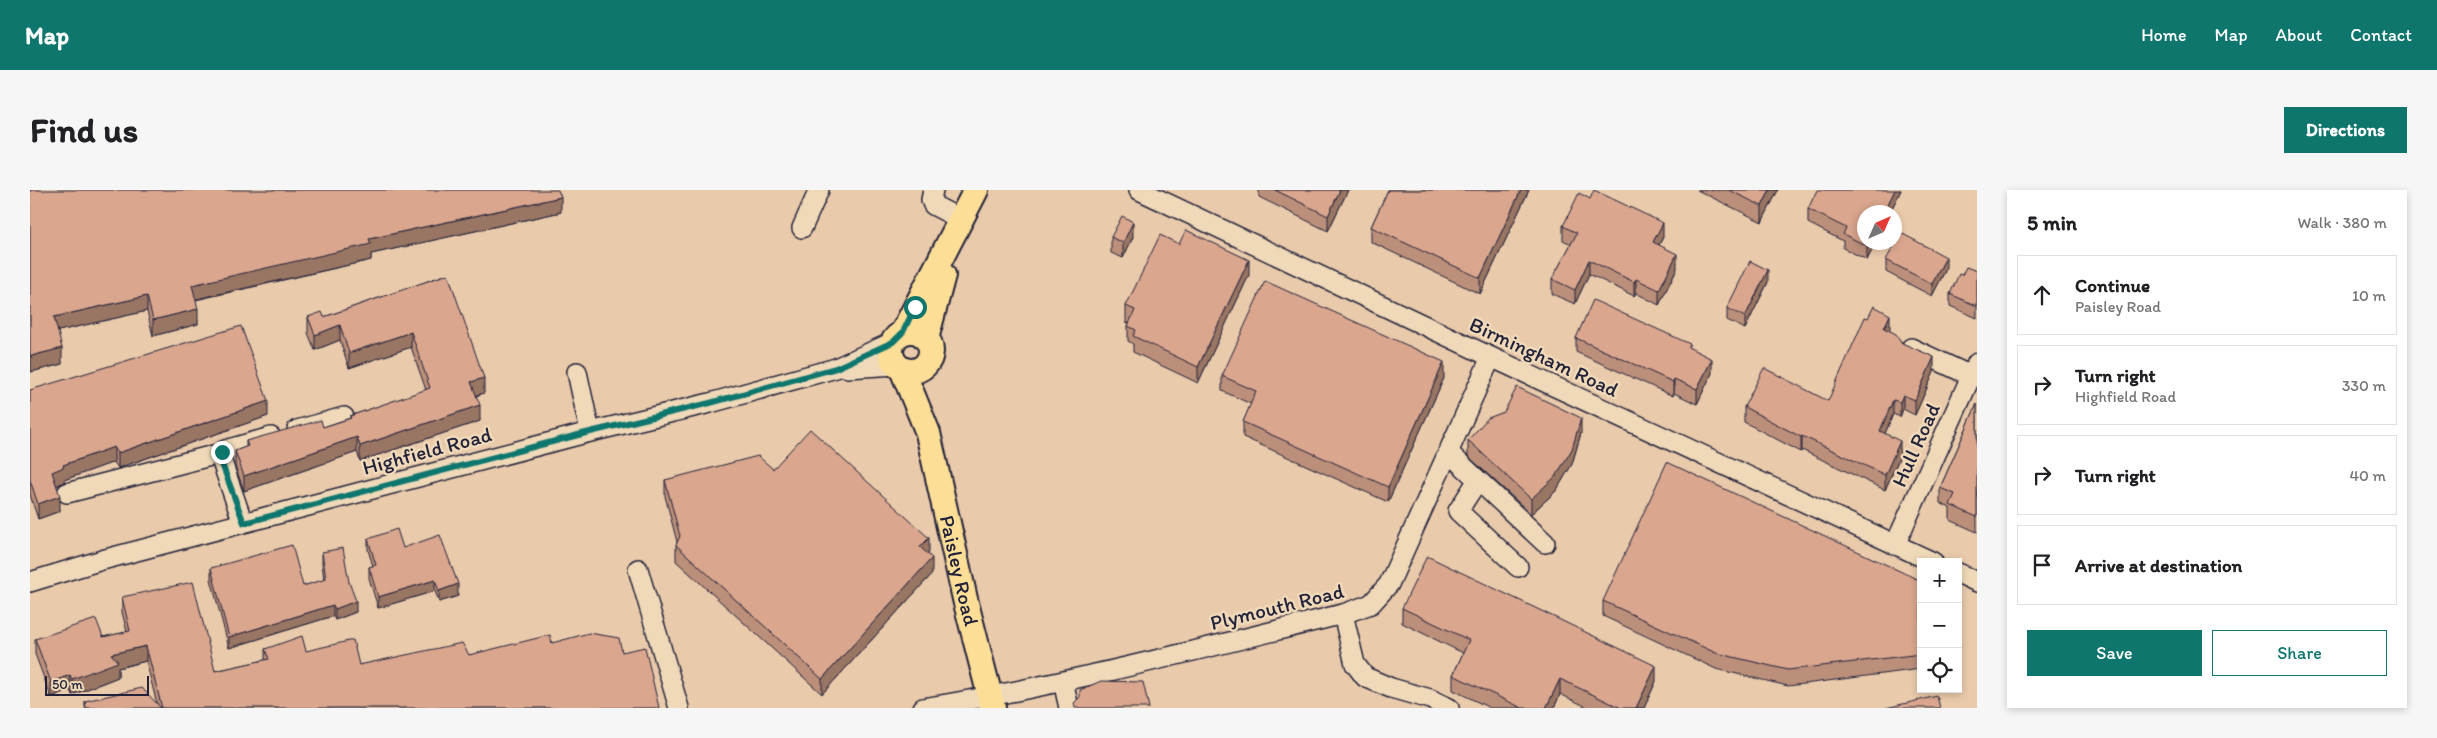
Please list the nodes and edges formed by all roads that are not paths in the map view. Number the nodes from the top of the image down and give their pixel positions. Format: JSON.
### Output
{"nodes":[{"id":1,"x":819,"y":190,"type":"edge"},
{"id":2,"x":933,"y":190,"type":"edge"},
{"id":3,"x":976,"y":190,"type":"edge"},
{"id":4,"x":1139,"y":190,"type":"edge"},
{"id":5,"x":962,"y":220,"type":"junction"},
{"id":6,"x":802,"y":228,"type":"dead end"},
{"id":7,"x":952,"y":241,"type":"junction"},
{"id":8,"x":926,"y":338,"type":"junction"},
{"id":9,"x":1907,"y":347,"type":"edge"},
{"id":10,"x":898,"y":352,"type":"junction"},
{"id":11,"x":1491,"y":357,"type":"junction"},
{"id":12,"x":927,"y":362,"type":"junction"},
{"id":13,"x":1974,"y":370,"type":"edge"},
{"id":14,"x":577,"y":372,"type":"dead end"},
{"id":15,"x":344,"y":417,"type":"dead end"},
{"id":16,"x":590,"y":432,"type":"junction"},
{"id":17,"x":928,"y":433,"type":"junction"},
{"id":18,"x":1448,"y":452,"type":"junction"},
{"id":19,"x":219,"y":456,"type":"junction"},
{"id":20,"x":1478,"y":480,"type":"junction"},
{"id":21,"x":67,"y":493,"type":"dead end"},
{"id":22,"x":244,"y":523,"type":"junction"},
{"id":23,"x":1545,"y":543,"type":"dead end"},
{"id":24,"x":1895,"y":545,"type":"junction"},
{"id":25,"x":1924,"y":558,"type":"edge"},
{"id":26,"x":1518,"y":567,"type":"dead end"},
{"id":27,"x":638,"y":569,"type":"dead end"},
{"id":28,"x":1962,"y":575,"type":"edge"},
{"id":29,"x":30,"y":582,"type":"edge"},
{"id":30,"x":1977,"y":582,"type":"edge"},
{"id":31,"x":1343,"y":614,"type":"junction"},
{"id":32,"x":1063,"y":681,"type":"junction"},
{"id":33,"x":992,"y":703,"type":"edge"},
{"id":34,"x":679,"y":708,"type":"edge"},
{"id":35,"x":923,"y":708,"type":"edge"},
{"id":36,"x":1069,"y":708,"type":"edge"},
{"id":37,"x":1449,"y":708,"type":"edge"}],
"edges":[{"from":1,"to":6,"type":"street"},
{"from":2,"to":5,"type":"street"},
{"from":3,"to":5,"type":"main road"},
{"from":4,"to":11,"type":"street","name":"Birmingham Road"},
{"from":5,"to":7,"type":"main road"},
{"from":7,"to":8,"type":"main road"},
{"from":7,"to":10,"type":"main road"},
{"from":8,"to":10,"type":"main road"},
{"from":8,"to":12,"type":"main road","name":"Paisley Road"},
{"from":9,"to":13,"type":"street"},
{"from":10,"to":12,"type":"main road"},
{"from":10,"to":16,"type":"street","name":"Highfield Road"},
{"from":10,"to":17,"type":"main road","name":"Paisley Road"},
{"from":11,"to":18,"type":"street","name":"Plymouth Road"},
{"from":11,"to":24,"type":"street","name":"Birmingham Road"},
{"from":12,"to":17,"type":"main road","name":"Paisley Road"},
{"from":13,"to":24,"type":"street","name":"Hull Road"},
{"from":14,"to":16,"type":"street"},
{"from":15,"to":19,"type":"street"},
{"from":16,"to":22,"type":"street","name":"Highfield Road"},
{"from":17,"to":33,"type":"main road","name":"Paisley Road"},
{"from":18,"to":20,"type":"street"},
{"from":18,"to":31,"type":"street","name":"Plymouth Road"},
{"from":19,"to":21,"type":"street"},
{"from":19,"to":22,"type":"street"},
{"from":20,"to":23,"type":"street"},
{"from":20,"to":26,"type":"street"},
{"from":22,"to":29,"type":"street","name":"Highfield Road"},
{"from":24,"to":25,"type":"street","name":"Birmingham Road"},
{"from":27,"to":34,"type":"street"},
{"from":28,"to":30,"type":"street"},
{"from":31,"to":32,"type":"street","name":"Plymouth Road"},
{"from":31,"to":37,"type":"street"},
{"from":32,"to":33,"type":"street","name":"Plymouth Road"},
{"from":32,"to":36,"type":"street"},
{"from":33,"to":35,"type":"street","name":"Plymouth Road"}]}
